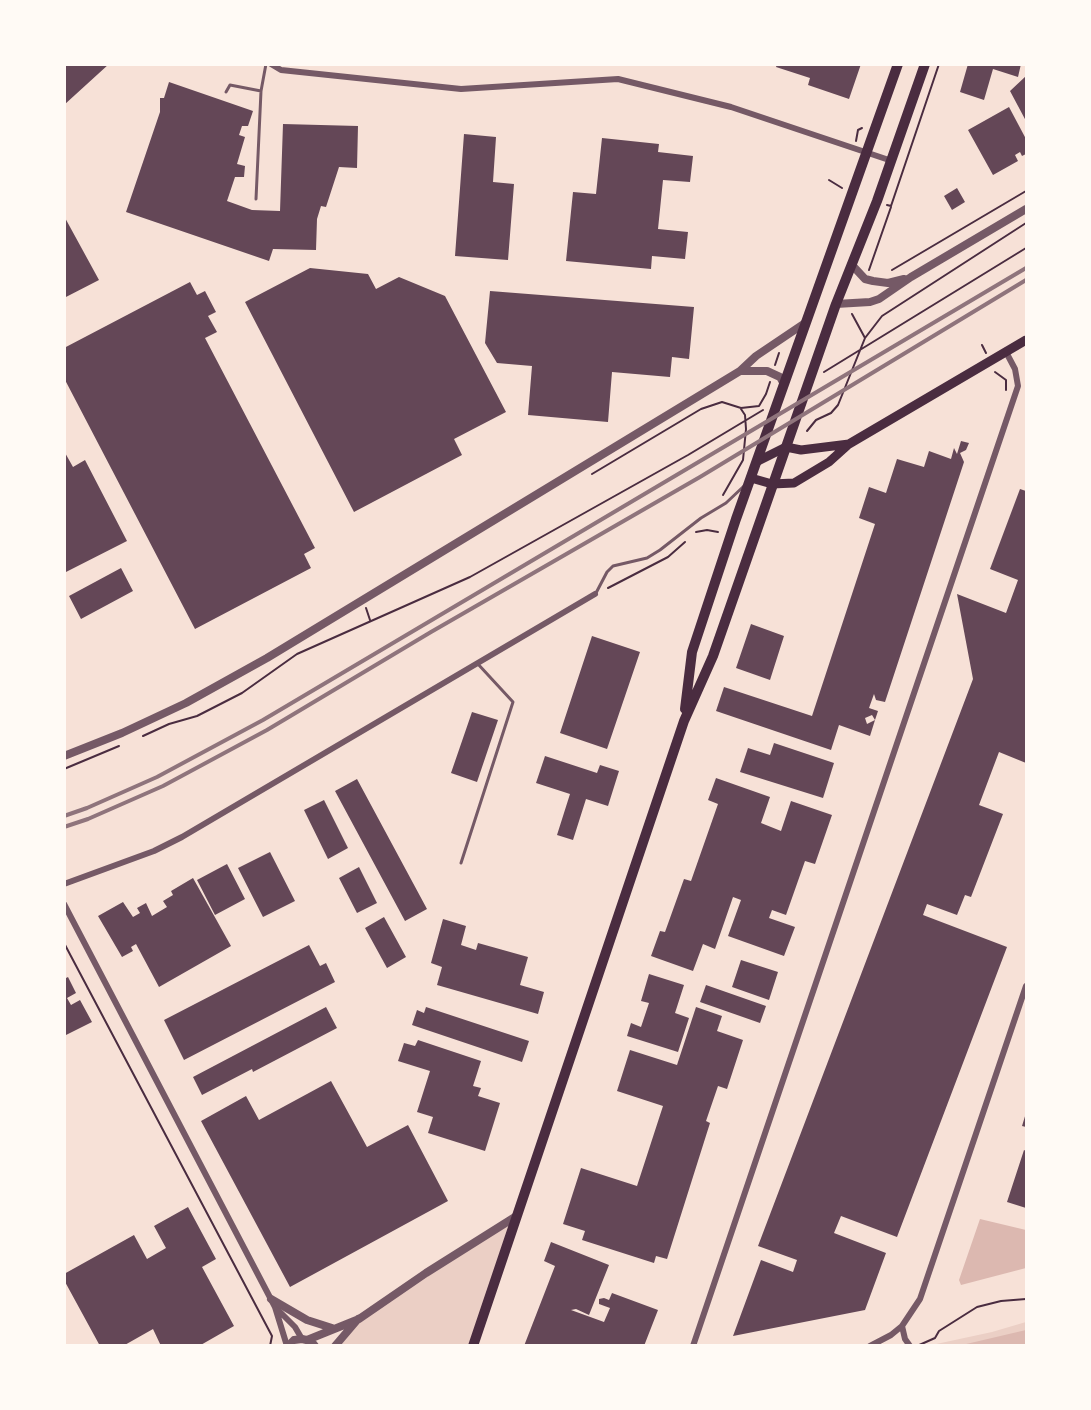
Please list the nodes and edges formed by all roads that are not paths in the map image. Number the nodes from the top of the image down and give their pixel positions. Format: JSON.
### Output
{"nodes":[{"id":1,"x":266,"y":64,"type":"edge"},
{"id":2,"x":271,"y":64,"type":"edge"},
{"id":3,"x":898,"y":64,"type":"edge"},
{"id":4,"x":925,"y":64,"type":"edge"},
{"id":5,"x":261,"y":91,"type":"junction"},
{"id":6,"x":226,"y":92,"type":"dead end"},
{"id":7,"x":867,"y":153,"type":"junction"},
{"id":8,"x":892,"y":161,"type":"junction"},
{"id":9,"x":256,"y":199,"type":"dead end"},
{"id":10,"x":1026,"y":209,"type":"edge"},
{"id":11,"x":852,"y":265,"type":"junction"},
{"id":12,"x":911,"y":277,"type":"junction"},
{"id":13,"x":836,"y":304,"type":"junction"},
{"id":14,"x":805,"y":323,"type":"junction"},
{"id":15,"x":1026,"y":340,"type":"edge"},
{"id":16,"x":1006,"y":352,"type":"junction"},
{"id":17,"x":740,"y":371,"type":"junction"},
{"id":18,"x":784,"y":384,"type":"junction"},
{"id":19,"x":849,"y":444,"type":"junction"},
{"id":20,"x":786,"y":447,"type":"junction"},
{"id":21,"x":758,"y":461,"type":"junction"},
{"id":22,"x":752,"y":478,"type":"junction"},
{"id":23,"x":772,"y":484,"type":"junction"},
{"id":24,"x":595,"y":594,"type":"joint"},
{"id":25,"x":477,"y":663,"type":"junction"},
{"id":26,"x":684,"y":721,"type":"junction"},
{"id":27,"x":64,"y":756,"type":"edge"},
{"id":28,"x":460,"y":863,"type":"dead end"},
{"id":29,"x":64,"y":884,"type":"edge"},
{"id":30,"x":64,"y":904,"type":"edge"},
{"id":31,"x":1026,"y":986,"type":"edge"},
{"id":32,"x":515,"y":1217,"type":"junction"},
{"id":33,"x":273,"y":1303,"type":"junction"},
{"id":34,"x":359,"y":1319,"type":"junction"},
{"id":35,"x":902,"y":1326,"type":"junction"},
{"id":36,"x":334,"y":1328,"type":"junction"},
{"id":37,"x":304,"y":1339,"type":"junction"},
{"id":38,"x":288,"y":1346,"type":"edge"},
{"id":39,"x":315,"y":1346,"type":"edge"},
{"id":40,"x":335,"y":1346,"type":"edge"},
{"id":41,"x":473,"y":1346,"type":"edge"},
{"id":42,"x":693,"y":1346,"type":"edge"},
{"id":43,"x":870,"y":1346,"type":"edge"},
{"id":44,"x":910,"y":1346,"type":"edge"}],
"edges":[{"from":1,"to":5,"type":"lane"},
{"from":2,"to":7,"type":"street"},
{"from":3,"to":7,"type":"main road"},
{"from":4,"to":8,"type":"main road"},
{"from":5,"to":6,"type":"lane"},
{"from":5,"to":9,"type":"lane"},
{"from":7,"to":8,"type":"street"},
{"from":7,"to":14,"type":"main road"},
{"from":8,"to":11,"type":"main road"},
{"from":10,"to":12,"type":"street"},
{"from":11,"to":12,"type":"street"},
{"from":11,"to":13,"type":"main road"},
{"from":12,"to":13,"type":"street"},
{"from":13,"to":20,"type":"main road"},
{"from":14,"to":17,"type":"street"},
{"from":14,"to":18,"type":"main road"},
{"from":15,"to":16,"type":"main road"},
{"from":16,"to":19,"type":"main road"},
{"from":16,"to":42,"type":"street"},
{"from":17,"to":18,"type":"street"},
{"from":17,"to":27,"type":"street"},
{"from":18,"to":21,"type":"main road"},
{"from":19,"to":20,"type":"main road"},
{"from":19,"to":23,"type":"main road"},
{"from":20,"to":21,"type":"main road"},
{"from":20,"to":23,"type":"main road"},
{"from":21,"to":22,"type":"main road"},
{"from":22,"to":23,"type":"main road"},
{"from":22,"to":24,"type":"lane"},
{"from":22,"to":26,"type":"main road"},
{"from":23,"to":26,"type":"main road"},
{"from":24,"to":25,"type":"street"},
{"from":25,"to":28,"type":"lane"},
{"from":25,"to":29,"type":"street"},
{"from":26,"to":32,"type":"main road"},
{"from":30,"to":33,"type":"street"},
{"from":31,"to":35,"type":"street"},
{"from":32,"to":34,"type":"street"},
{"from":32,"to":41,"type":"main road"},
{"from":33,"to":36,"type":"street"},
{"from":33,"to":37,"type":"street"},
{"from":33,"to":38,"type":"street"},
{"from":34,"to":36,"type":"street"},
{"from":34,"to":40,"type":"street"},
{"from":35,"to":43,"type":"street"},
{"from":35,"to":44,"type":"street"},
{"from":36,"to":37,"type":"street"},
{"from":37,"to":38,"type":"street"},
{"from":37,"to":39,"type":"street"}]}
